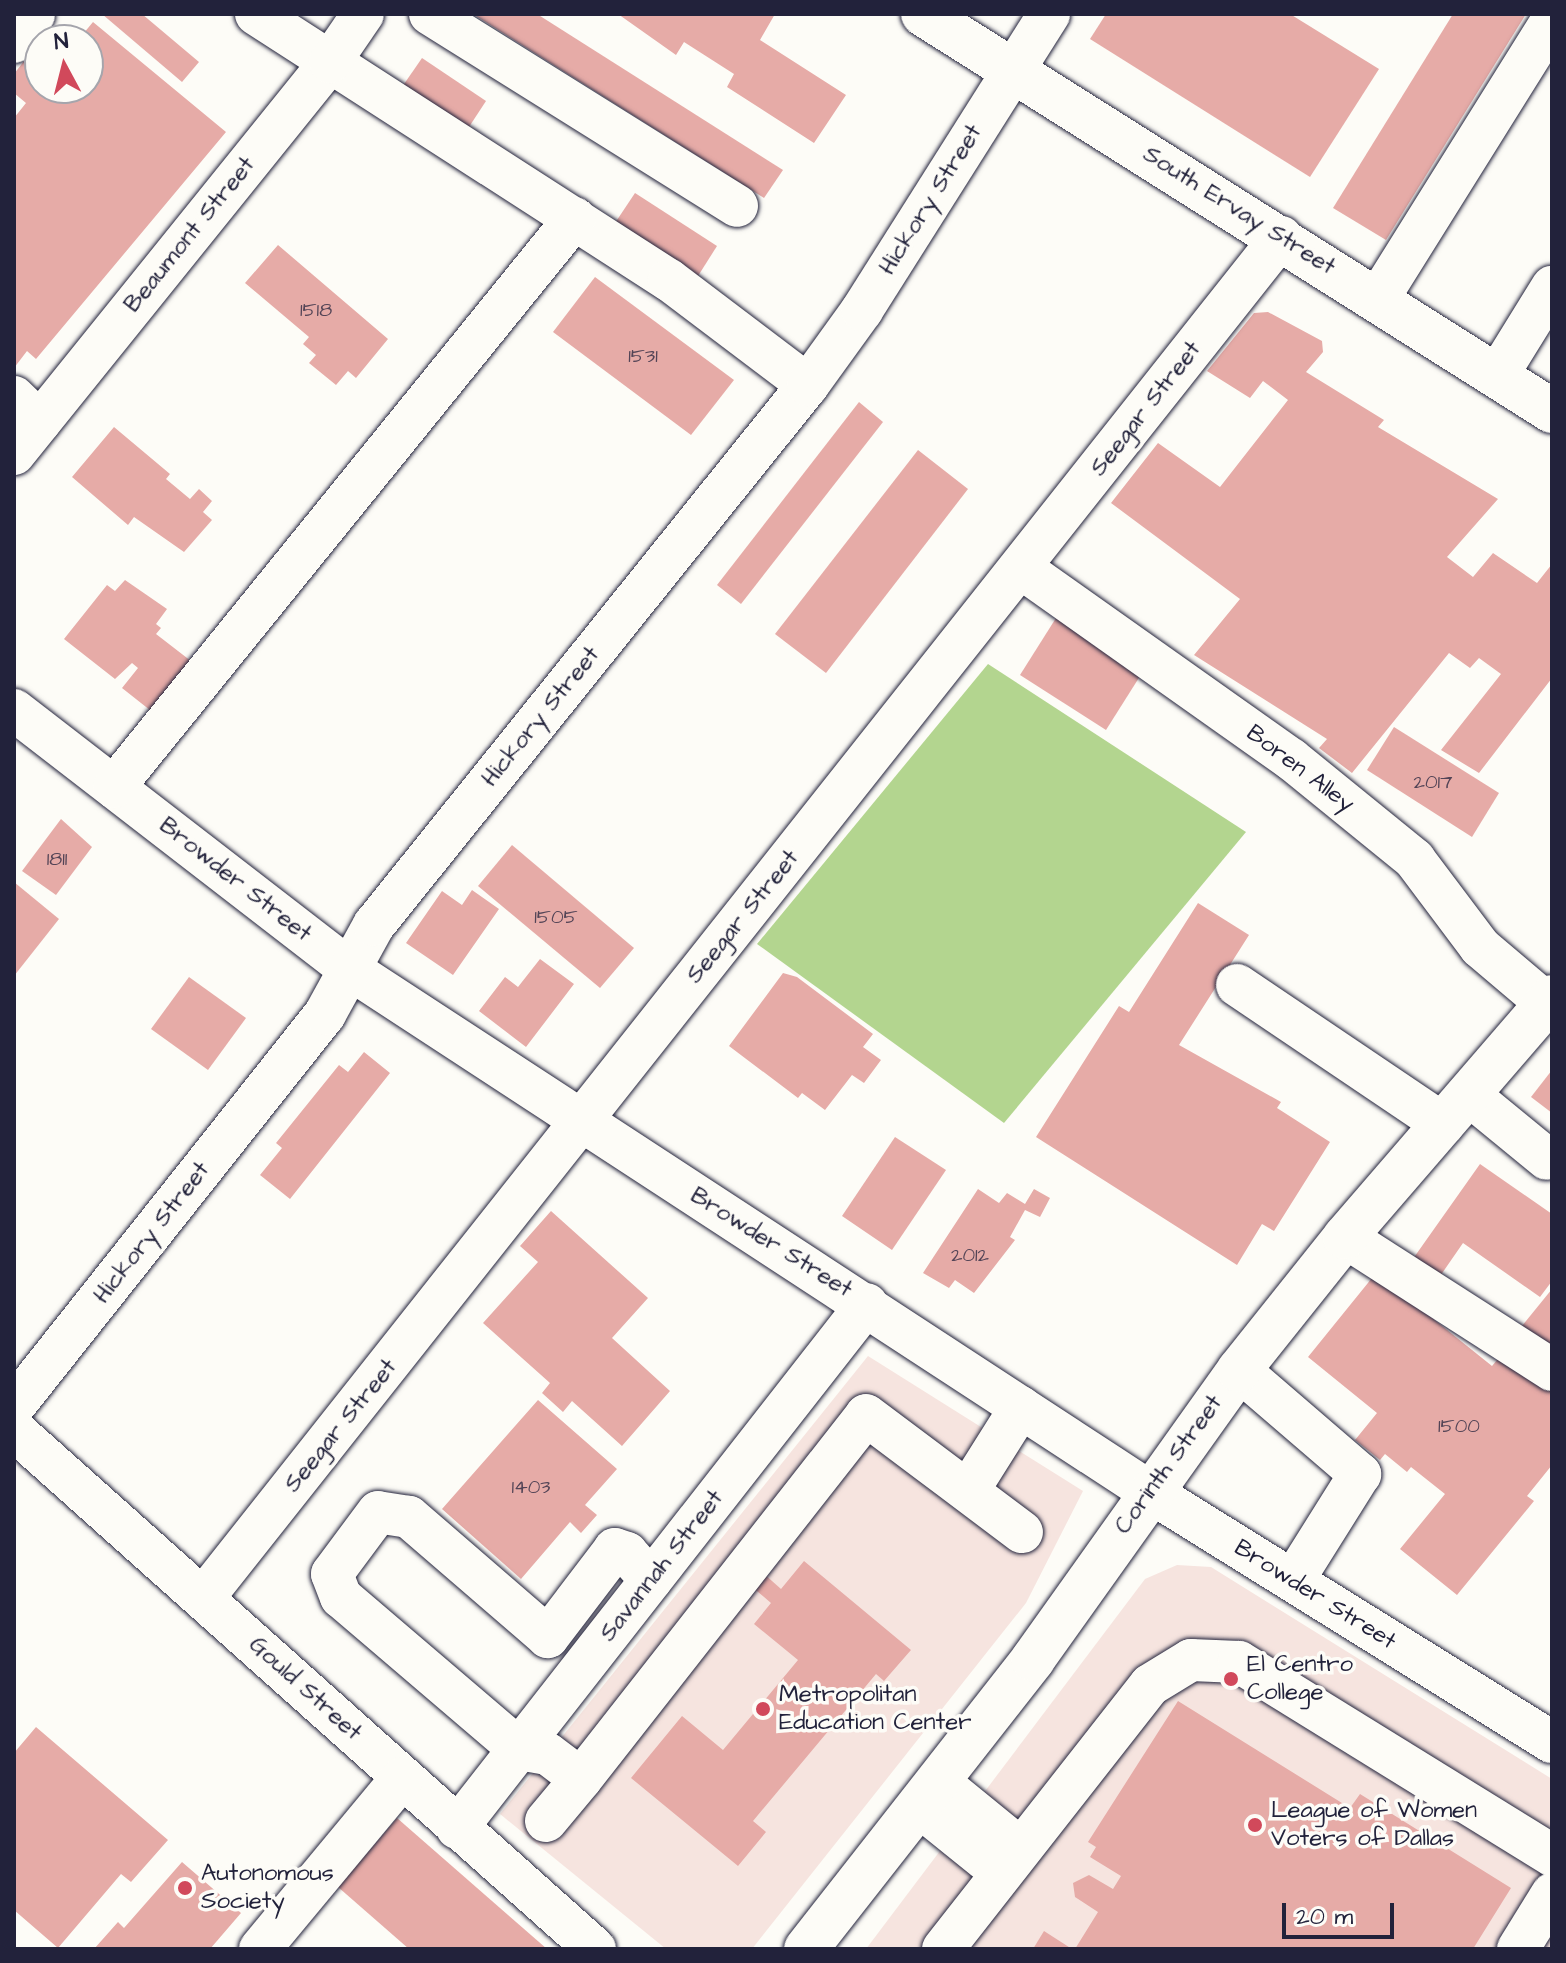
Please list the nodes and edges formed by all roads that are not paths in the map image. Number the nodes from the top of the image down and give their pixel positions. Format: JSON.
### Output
{"nodes":[{"id":1,"x":34,"y":14,"type":"edge"},
{"id":2,"x":256,"y":14,"type":"edge"},
{"id":3,"x":363,"y":14,"type":"edge"},
{"id":4,"x":430,"y":14,"type":"edge"},
{"id":5,"x":923,"y":14,"type":"edge"},
{"id":6,"x":1049,"y":14,"type":"edge"},
{"id":7,"x":1552,"y":21,"type":"edge"},
{"id":8,"x":14,"y":42,"type":"edge"},
{"id":9,"x":330,"y":62,"type":"junction"},
{"id":10,"x":1014,"y":72,"type":"junction"},
{"id":11,"x":737,"y":206,"type":"dead end"},
{"id":12,"x":575,"y":218,"type":"junction"},
{"id":13,"x":1281,"y":237,"type":"junction"},
{"id":14,"x":1552,"y":287,"type":"edge"},
{"id":15,"x":1378,"y":299,"type":"junction"},
{"id":16,"x":1497,"y":376,"type":"junction"},
{"id":17,"x":808,"y":385,"type":"junction"},
{"id":18,"x":27,"y":409,"type":"edge"},
{"id":19,"x":1552,"y":411,"type":"edge"},
{"id":20,"x":14,"y":454,"type":"edge"},
{"id":21,"x":1021,"y":568,"type":"junction"},
{"id":22,"x":14,"y":710,"type":"edge"},
{"id":23,"x":114,"y":787,"type":"junction"},
{"id":24,"x":348,"y":968,"type":"junction"},
{"id":25,"x":1237,"y":985,"type":"dead end"},
{"id":26,"x":1550,"y":1003,"type":"edge"},
{"id":27,"x":1456,"y":1109,"type":"junction"},
{"id":28,"x":579,"y":1121,"type":"junction"},
{"id":29,"x":1547,"y":1159,"type":"dead end"},
{"id":30,"x":1345,"y":1237,"type":"junction"},
{"id":31,"x":867,"y":1304,"type":"junction"},
{"id":32,"x":1239,"y":1370,"type":"junction"},
{"id":33,"x":1552,"y":1370,"type":"edge"},
{"id":34,"x":14,"y":1406,"type":"edge"},
{"id":35,"x":1021,"y":1407,"type":"junction"},
{"id":36,"x":14,"y":1430,"type":"edge"},
{"id":37,"x":968,"y":1491,"type":"junction"},
{"id":38,"x":1150,"y":1492,"type":"junction"},
{"id":39,"x":1022,"y":1532,"type":"dead end"},
{"id":40,"x":651,"y":1580,"type":"junction"},
{"id":41,"x":1293,"y":1581,"type":"junction"},
{"id":42,"x":204,"y":1597,"type":"junction"},
{"id":43,"x":1552,"y":1742,"type":"edge"},
{"id":44,"x":519,"y":1749,"type":"junction"},
{"id":45,"x":402,"y":1778,"type":"junction"},
{"id":46,"x":581,"y":1779,"type":"junction"},
{"id":47,"x":930,"y":1795,"type":"junction"},
{"id":48,"x":546,"y":1821,"type":"dead end"},
{"id":49,"x":457,"y":1828,"type":"junction"},
{"id":50,"x":1552,"y":1855,"type":"edge"},
{"id":51,"x":1012,"y":1861,"type":"junction"},
{"id":52,"x":1552,"y":1894,"type":"edge"},
{"id":53,"x":275,"y":1943,"type":"edge"},
{"id":54,"x":595,"y":1949,"type":"edge"},
{"id":55,"x":806,"y":1949,"type":"edge"},
{"id":56,"x":943,"y":1949,"type":"edge"},
{"id":57,"x":1518,"y":1949,"type":"edge"}],
"edges":[{"from":1,"to":8,"type":"street"},
{"from":2,"to":9,"type":"street"},
{"from":3,"to":9,"type":"street","name":"Beaumont Street"},
{"from":4,"to":11,"type":"street"},
{"from":5,"to":10,"type":"main road","name":"South Ervay Street"},
{"from":6,"to":10,"type":"street","name":"Hickory Street"},
{"from":7,"to":15,"type":"street"},
{"from":9,"to":12,"type":"street"},
{"from":9,"to":18,"type":"street","name":"Beaumont Street"},
{"from":10,"to":13,"type":"main road","name":"South Ervay Street"},
{"from":10,"to":17,"type":"street","name":"Hickory Street"},
{"from":12,"to":17,"type":"street"},
{"from":12,"to":23,"type":"street"},
{"from":13,"to":15,"type":"main road","name":"South Ervay Street"},
{"from":13,"to":21,"type":"street","name":"Seegar Street"},
{"from":14,"to":16,"type":"street"},
{"from":15,"to":16,"type":"main road","name":"South Ervay Street"},
{"from":16,"to":19,"type":"main road","name":"South Ervay Street"},
{"from":17,"to":24,"type":"street","name":"Hickory Street"},
{"from":18,"to":20,"type":"street","name":"Beaumont Street"},
{"from":21,"to":26,"type":"street","name":"Boren Alley"},
{"from":21,"to":28,"type":"street","name":"Seegar Street"},
{"from":22,"to":23,"type":"street","name":"Browder Street"},
{"from":23,"to":24,"type":"street","name":"Browder Street"},
{"from":24,"to":28,"type":"street","name":"Browder Street"},
{"from":24,"to":34,"type":"street","name":"Hickory Street"},
{"from":25,"to":27,"type":"street"},
{"from":26,"to":27,"type":"main road","name":"Corinth Street"},
{"from":27,"to":29,"type":"street"},
{"from":27,"to":30,"type":"main road","name":"Corinth Street"},
{"from":28,"to":31,"type":"street","name":"Browder Street"},
{"from":28,"to":42,"type":"street","name":"Seegar Street"},
{"from":30,"to":32,"type":"main road","name":"Corinth Street"},
{"from":30,"to":33,"type":"street"},
{"from":31,"to":35,"type":"street","name":"Browder Street"},
{"from":31,"to":40,"type":"street","name":"Savannah Street"},
{"from":32,"to":38,"type":"main road","name":"Corinth Street"},
{"from":32,"to":41,"type":"street"},
{"from":35,"to":37,"type":"street"},
{"from":35,"to":38,"type":"street","name":"Browder Street"},
{"from":36,"to":42,"type":"street","name":"Gould Street"},
{"from":37,"to":39,"type":"street"},
{"from":37,"to":46,"type":"street"},
{"from":38,"to":41,"type":"street","name":"Browder Street"},
{"from":38,"to":47,"type":"main road","name":"Corinth Street"},
{"from":40,"to":44,"type":"street","name":"Savannah Street"},
{"from":40,"to":44,"type":"street"},
{"from":41,"to":43,"type":"street","name":"Browder Street"},
{"from":42,"to":45,"type":"street","name":"Gould Street"},
{"from":44,"to":46,"type":"street"},
{"from":44,"to":49,"type":"street","name":"Savannah Street"},
{"from":45,"to":49,"type":"street","name":"Gould Street"},
{"from":45,"to":53,"type":"street"},
{"from":46,"to":48,"type":"street"},
{"from":47,"to":51,"type":"street"},
{"from":47,"to":55,"type":"main road","name":"Corinth Street"},
{"from":49,"to":54,"type":"street","name":"Gould Street"},
{"from":50,"to":51,"type":"street"},
{"from":51,"to":56,"type":"street"},
{"from":52,"to":57,"type":"street"}]}
